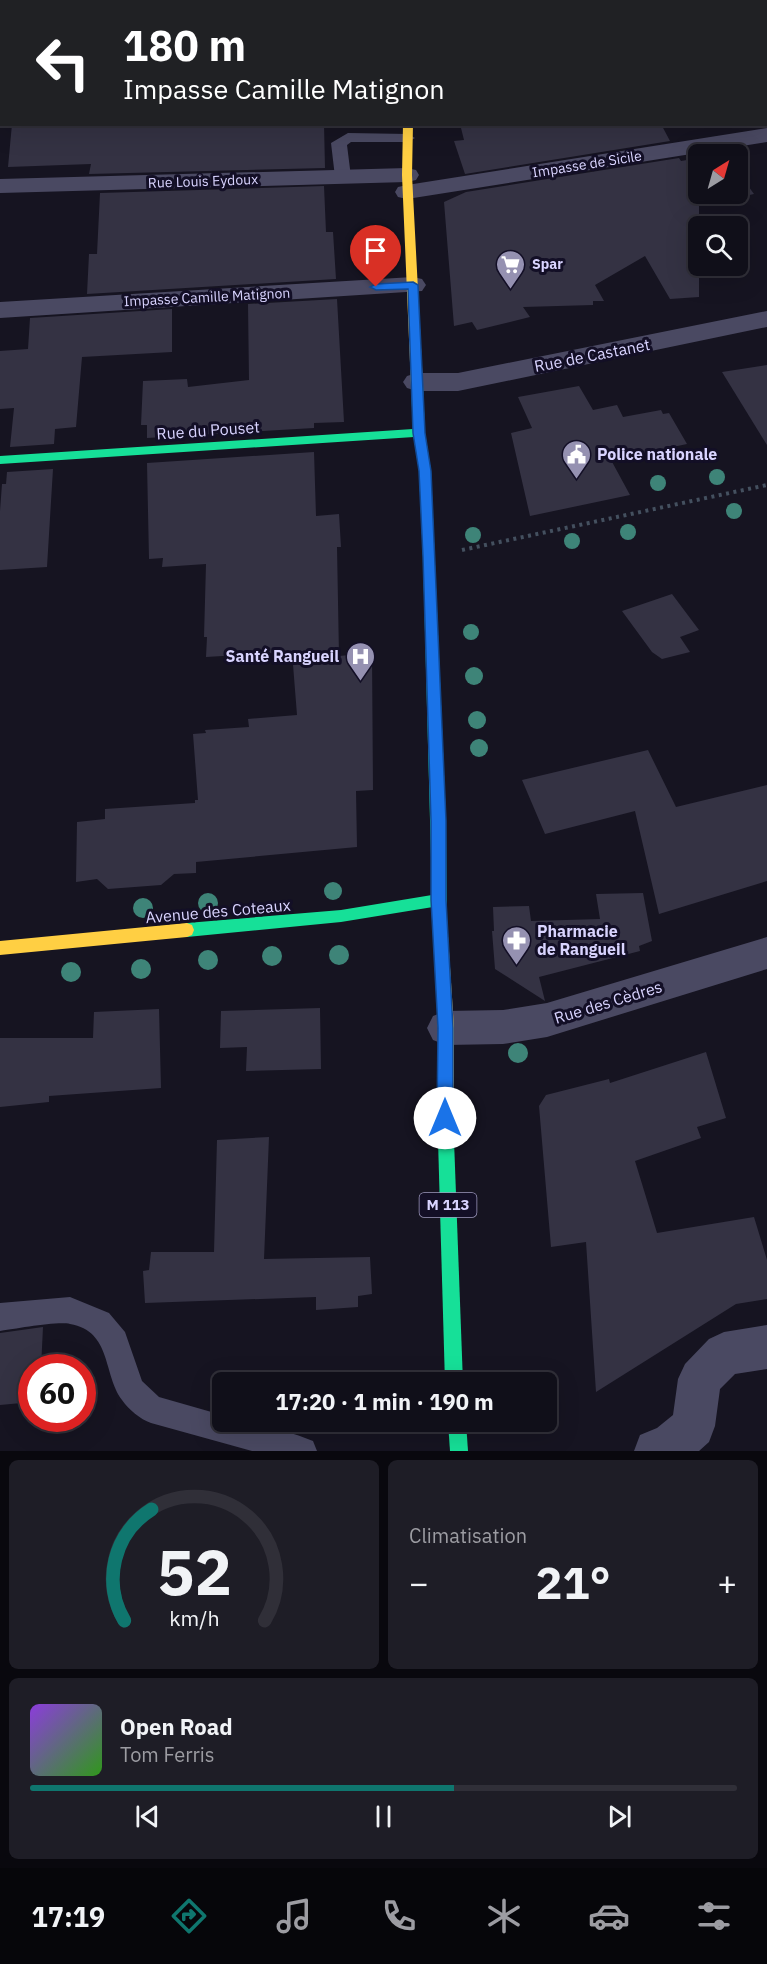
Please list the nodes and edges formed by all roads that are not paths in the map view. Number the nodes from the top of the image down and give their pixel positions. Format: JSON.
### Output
{"nodes":[{"id":1,"x":408,"y":131,"type":"edge"},
{"id":2,"x":767,"y":135,"type":"edge"},
{"id":3,"x":343,"y":177,"type":"junction"},
{"id":4,"x":407,"y":184,"type":"junction"},
{"id":5,"x":0,"y":186,"type":"edge"},
{"id":6,"x":413,"y":285,"type":"junction"},
{"id":7,"x":0,"y":309,"type":"edge"},
{"id":8,"x":767,"y":320,"type":"edge"},
{"id":9,"x":417,"y":382,"type":"junction"},
{"id":10,"x":419,"y":433,"type":"junction"},
{"id":11,"x":0,"y":460,"type":"edge"},
{"id":12,"x":439,"y":900,"type":"junction"},
{"id":13,"x":0,"y":948,"type":"edge"},
{"id":14,"x":767,"y":953,"type":"edge"},
{"id":15,"x":446,"y":1028,"type":"junction"},
{"id":16,"x":0,"y":1317,"type":"edge"},
{"id":17,"x":767,"y":1347,"type":"edge"},
{"id":18,"x":454,"y":1372,"type":"edge"},
{"id":19,"x":458,"y":1432,"type":"edge"},
{"id":20,"x":303,"y":1451,"type":"edge"},
{"id":21,"x":459,"y":1451,"type":"edge"},
{"id":22,"x":656,"y":1451,"type":"edge"}],
"edges":[{"from":1,"to":3,"type":"lane"},
{"from":1,"to":4,"type":"main road","number":"M 113"},
{"from":2,"to":4,"type":"street","name":"Impasse de Sicile"},
{"from":3,"to":4,"type":"street","name":"Rue Louis Eydoux"},
{"from":3,"to":5,"type":"street","name":"Rue Louis Eydoux"},
{"from":4,"to":6,"type":"main road","number":"M 113"},
{"from":6,"to":7,"type":"street","name":"Impasse Camille Matignon"},
{"from":6,"to":9,"type":"main road","number":"M 113"},
{"from":8,"to":9,"type":"street","name":"Rue de Castanet"},
{"from":9,"to":10,"type":"main road","number":"M 113"},
{"from":10,"to":11,"type":"main road","name":"Rue du Pouset"},
{"from":10,"to":12,"type":"main road","number":"M 113"},
{"from":12,"to":13,"type":"main road","name":"Avenue des Coteaux"},
{"from":12,"to":15,"type":"main road","number":"M 113"},
{"from":14,"to":15,"type":"street","name":"Rue des Cèdres"},
{"from":15,"to":18,"type":"main road","number":"M 113"},
{"from":16,"to":20,"type":"lane"},
{"from":17,"to":22,"type":"street"},
{"from":19,"to":21,"type":"main road"}]}
